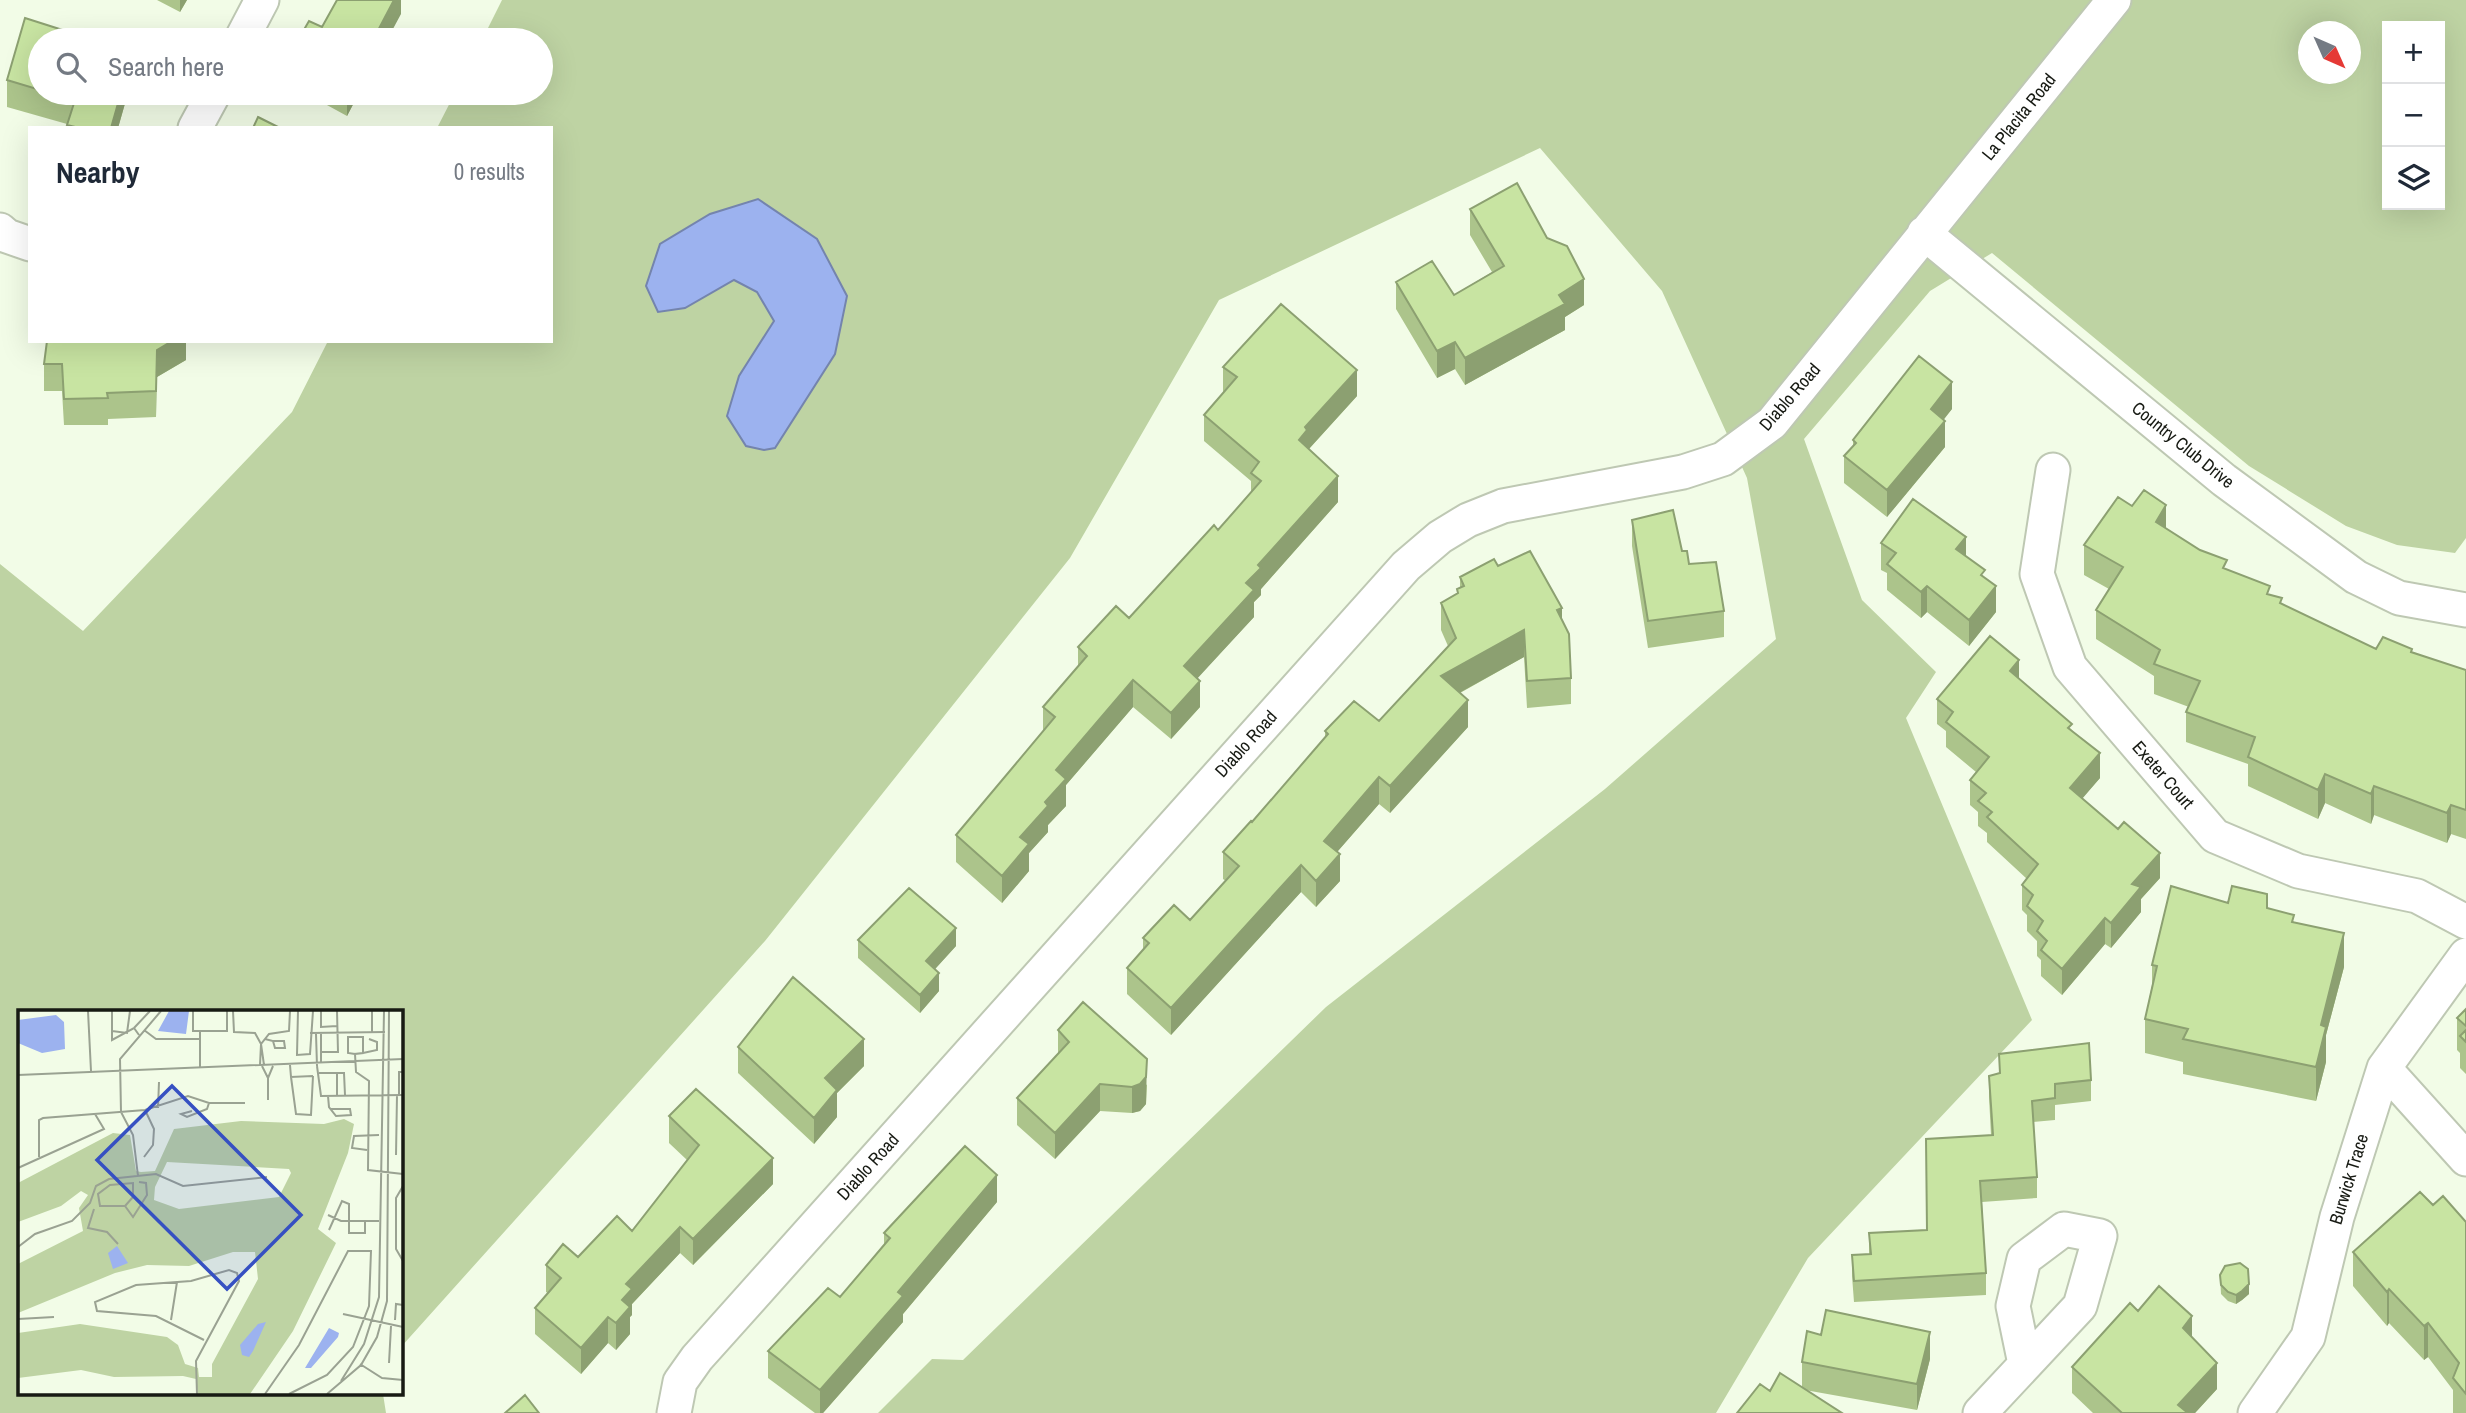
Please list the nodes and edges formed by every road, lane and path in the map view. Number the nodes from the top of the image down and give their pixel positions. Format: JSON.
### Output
{"nodes":[{"id":1,"x":262,"y":0,"type":"edge"},
{"id":2,"x":2114,"y":0,"type":"edge"},
{"id":3,"x":247,"y":28,"type":"edge"},
{"id":4,"x":207,"y":105,"type":"edge"},
{"id":5,"x":196,"y":126,"type":"edge"},
{"id":6,"x":0,"y":230,"type":"edge"},
{"id":7,"x":1924,"y":233,"type":"junction"},
{"id":8,"x":28,"y":243,"type":"edge"},
{"id":9,"x":2053,"y":470,"type":"dead end"},
{"id":10,"x":2466,"y":610,"type":"edge"},
{"id":11,"x":2466,"y":922,"type":"edge"},
{"id":12,"x":2466,"y":956,"type":"edge"},
{"id":13,"x":2384,"y":1068,"type":"junction"},
{"id":14,"x":2466,"y":1159,"type":"edge"},
{"id":15,"x":2025,"y":1364,"type":"dead end"},
{"id":16,"x":674,"y":1413,"type":"edge"},
{"id":17,"x":1980,"y":1413,"type":"edge"},
{"id":18,"x":2255,"y":1413,"type":"edge"}],
"edges":[{"from":1,"to":3,"type":"street"},
{"from":2,"to":7,"type":"street","name":"La Placita Road"},
{"from":4,"to":5,"type":"street"},
{"from":6,"to":8,"type":"street"},
{"from":7,"to":10,"type":"street","name":"Country Club Drive"},
{"from":7,"to":16,"type":"street","name":"Diablo Road"},
{"from":9,"to":11,"type":"street","name":"Exeter Court"},
{"from":12,"to":13,"type":"street","name":"Burwick Trace"},
{"from":13,"to":14,"type":"street"},
{"from":13,"to":18,"type":"street","name":"Burwick Trace"},
{"from":15,"to":17,"type":"street"}]}
